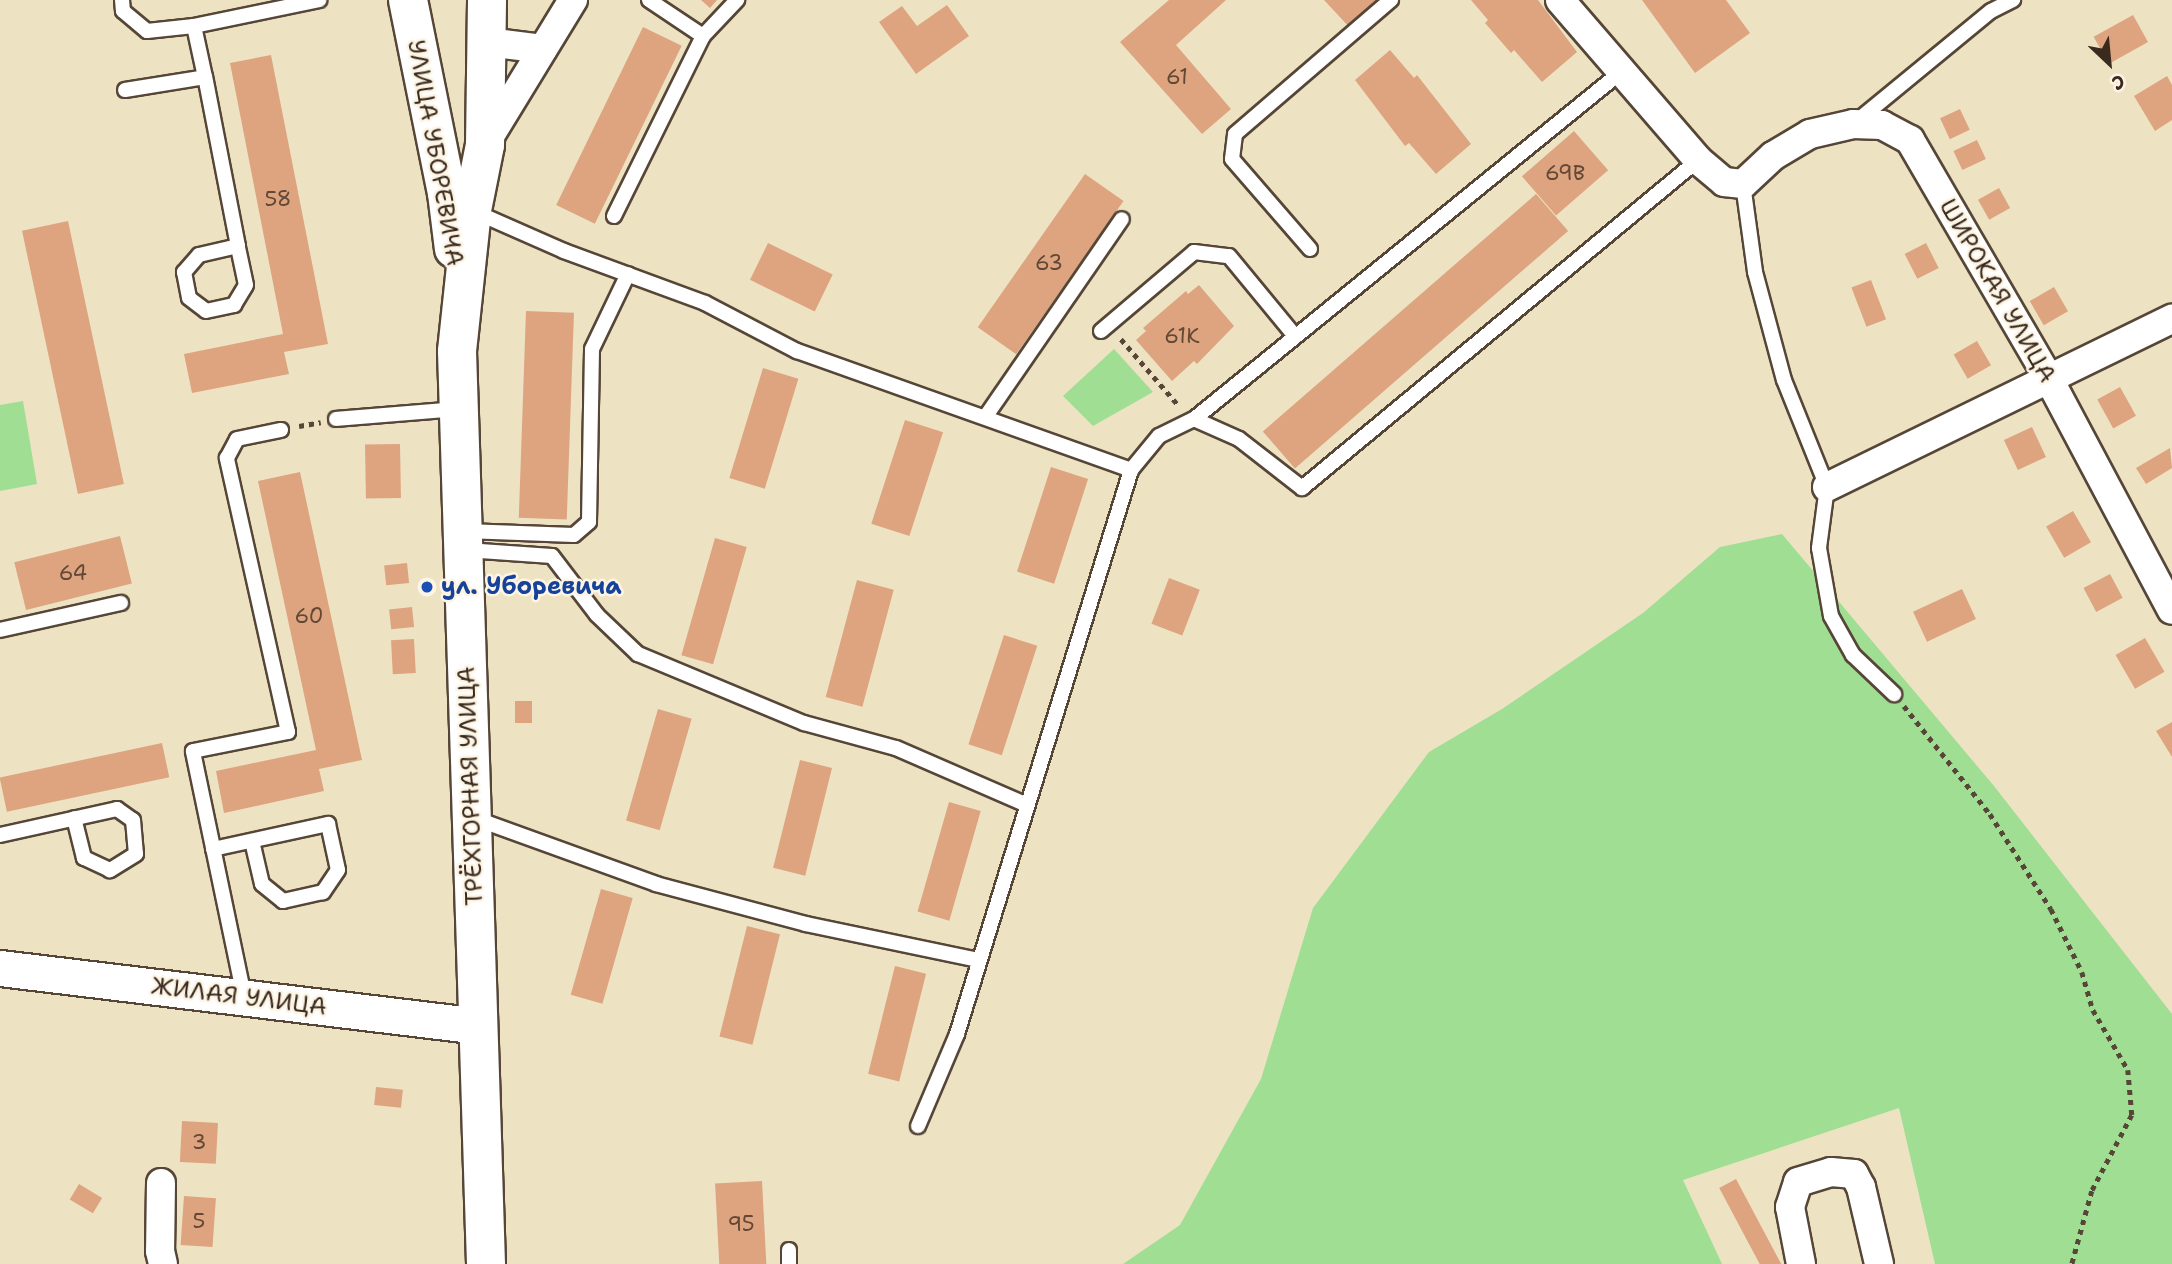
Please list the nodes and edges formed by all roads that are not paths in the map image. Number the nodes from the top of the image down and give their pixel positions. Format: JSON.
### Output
{"nodes":[{"id":1,"x":122,"y":0,"type":"edge"},
{"id":2,"x":319,"y":0,"type":"edge"},
{"id":3,"x":408,"y":0,"type":"edge"},
{"id":4,"x":487,"y":0,"type":"edge"},
{"id":5,"x":573,"y":0,"type":"edge"},
{"id":6,"x":649,"y":0,"type":"edge"},
{"id":7,"x":737,"y":0,"type":"edge"},
{"id":8,"x":1391,"y":0,"type":"edge"},
{"id":9,"x":1560,"y":0,"type":"edge"},
{"id":10,"x":2014,"y":0,"type":"edge"},
{"id":11,"x":194,"y":26,"type":"junction"},
{"id":12,"x":703,"y":36,"type":"junction"},
{"id":13,"x":487,"y":42,"type":"junction"},
{"id":14,"x":543,"y":49,"type":"junction"},
{"id":15,"x":1621,"y":72,"type":"junction"},
{"id":16,"x":205,"y":77,"type":"junction"},
{"id":17,"x":125,"y":90,"type":"dead end"},
{"id":18,"x":1853,"y":124,"type":"junction"},
{"id":19,"x":485,"y":145,"type":"junction"},
{"id":20,"x":1699,"y":160,"type":"junction"},
{"id":21,"x":1743,"y":184,"type":"junction"},
{"id":22,"x":472,"y":211,"type":"junction"},
{"id":23,"x":614,"y":216,"type":"dead end"},
{"id":24,"x":1122,"y":219,"type":"dead end"},
{"id":25,"x":238,"y":246,"type":"junction"},
{"id":26,"x":1310,"y":250,"type":"dead end"},
{"id":27,"x":628,"y":274,"type":"junction"},
{"id":28,"x":460,"y":307,"type":"junction"},
{"id":29,"x":2172,"y":319,"type":"edge"},
{"id":30,"x":1105,"y":328,"type":"road end"},
{"id":31,"x":1295,"y":337,"type":"junction"},
{"id":32,"x":2050,"y":381,"type":"junction"},
{"id":33,"x":460,"y":409,"type":"junction"},
{"id":34,"x":985,"y":416,"type":"junction"},
{"id":35,"x":336,"y":419,"type":"road end"},
{"id":36,"x":1193,"y":419,"type":"junction"},
{"id":37,"x":281,"y":430,"type":"road end"},
{"id":38,"x":1131,"y":470,"type":"junction"},
{"id":39,"x":1828,"y":486,"type":"junction"},
{"id":40,"x":464,"y":541,"type":"junction"},
{"id":41,"x":121,"y":603,"type":"dead end"},
{"id":42,"x":2172,"y":610,"type":"edge"},
{"id":43,"x":0,"y":630,"type":"edge"},
{"id":44,"x":1894,"y":694,"type":"road end"},
{"id":45,"x":1027,"y":805,"type":"junction"},
{"id":46,"x":74,"y":818,"type":"junction"},
{"id":47,"x":472,"y":818,"type":"junction"},
{"id":48,"x":0,"y":835,"type":"edge"},
{"id":49,"x":252,"y":841,"type":"junction"},
{"id":50,"x":213,"y":849,"type":"junction"},
{"id":51,"x":978,"y":960,"type":"junction"},
{"id":52,"x":0,"y":968,"type":"edge"},
{"id":53,"x":245,"y":998,"type":"junction"},
{"id":54,"x":478,"y":1026,"type":"junction"},
{"id":55,"x":918,"y":1126,"type":"dead end"},
{"id":56,"x":161,"y":1183,"type":"dead end"},
{"id":57,"x":163,"y":1264,"type":"edge"},
{"id":58,"x":486,"y":1264,"type":"edge"},
{"id":59,"x":1801,"y":1264,"type":"edge"},
{"id":60,"x":1879,"y":1264,"type":"edge"}],
"edges":[{"from":1,"to":11,"type":"lane"},
{"from":2,"to":11,"type":"lane"},
{"from":3,"to":28,"type":"main road","name":"УЛИЦА УБОРЕВИЧА"},
{"from":4,"to":13,"type":"main road","name":"УЛИЦА УБОРЕВИЧА"},
{"from":5,"to":14,"type":"street"},
{"from":6,"to":12,"type":"lane"},
{"from":7,"to":12,"type":"lane"},
{"from":8,"to":26,"type":"lane"},
{"from":9,"to":15,"type":"street"},
{"from":10,"to":18,"type":"lane"},
{"from":11,"to":16,"type":"lane"},
{"from":12,"to":23,"type":"lane"},
{"from":13,"to":14,"type":"street"},
{"from":13,"to":19,"type":"main road","name":"УЛИЦА УБОРЕВИЧА"},
{"from":14,"to":19,"type":"street"},
{"from":15,"to":20,"type":"street"},
{"from":15,"to":31,"type":"lane"},
{"from":16,"to":17,"type":"lane"},
{"from":16,"to":25,"type":"lane"},
{"from":18,"to":21,"type":"street","name":"ШИРОКАЯ УЛИЦА"},
{"from":18,"to":32,"type":"street","name":"ШИРОКАЯ УЛИЦА"},
{"from":19,"to":22,"type":"main road","name":"УЛИЦА УБОРЕВИЧА"},
{"from":20,"to":21,"type":"street"},
{"from":20,"to":36,"type":"lane"},
{"from":21,"to":39,"type":"lane"},
{"from":22,"to":27,"type":"lane"},
{"from":22,"to":28,"type":"main road","name":"УЛИЦА УБОРЕВИЧА"},
{"from":24,"to":34,"type":"lane"},
{"from":25,"to":25,"type":"lane"},
{"from":27,"to":34,"type":"lane"},
{"from":27,"to":40,"type":"lane"},
{"from":28,"to":33,"type":"main road","name":"ТРЁХГОРНАЯ УЛИЦА"},
{"from":29,"to":32,"type":"street"},
{"from":30,"to":31,"type":"lane"},
{"from":31,"to":36,"type":"lane"},
{"from":32,"to":39,"type":"street"},
{"from":32,"to":42,"type":"street","name":"ШИРОКАЯ УЛИЦА"},
{"from":33,"to":35,"type":"lane"},
{"from":33,"to":40,"type":"main road","name":"ТРЁХГОРНАЯ УЛИЦА"},
{"from":34,"to":38,"type":"lane"},
{"from":36,"to":38,"type":"lane"},
{"from":37,"to":50,"type":"lane"},
{"from":38,"to":45,"type":"lane"},
{"from":39,"to":44,"type":"lane"},
{"from":40,"to":45,"type":"lane"},
{"from":40,"to":47,"type":"main road","name":"ТРЁХГОРНАЯ УЛИЦА"},
{"from":41,"to":43,"type":"lane"},
{"from":45,"to":51,"type":"lane"},
{"from":46,"to":46,"type":"lane"},
{"from":46,"to":48,"type":"lane"},
{"from":47,"to":51,"type":"lane"},
{"from":47,"to":54,"type":"main road","name":"ТРЁХГОРНАЯ УЛИЦА"},
{"from":49,"to":49,"type":"lane"},
{"from":49,"to":50,"type":"lane"},
{"from":50,"to":53,"type":"lane"},
{"from":51,"to":55,"type":"lane"},
{"from":52,"to":53,"type":"street","name":"ЖИЛАЯ УЛИЦА"},
{"from":53,"to":54,"type":"street","name":"ЖИЛАЯ УЛИЦА"},
{"from":54,"to":58,"type":"main road","name":"ТРЁХГОРНАЯ УЛИЦА"},
{"from":56,"to":57,"type":"street"},
{"from":59,"to":60,"type":"street"}]}
